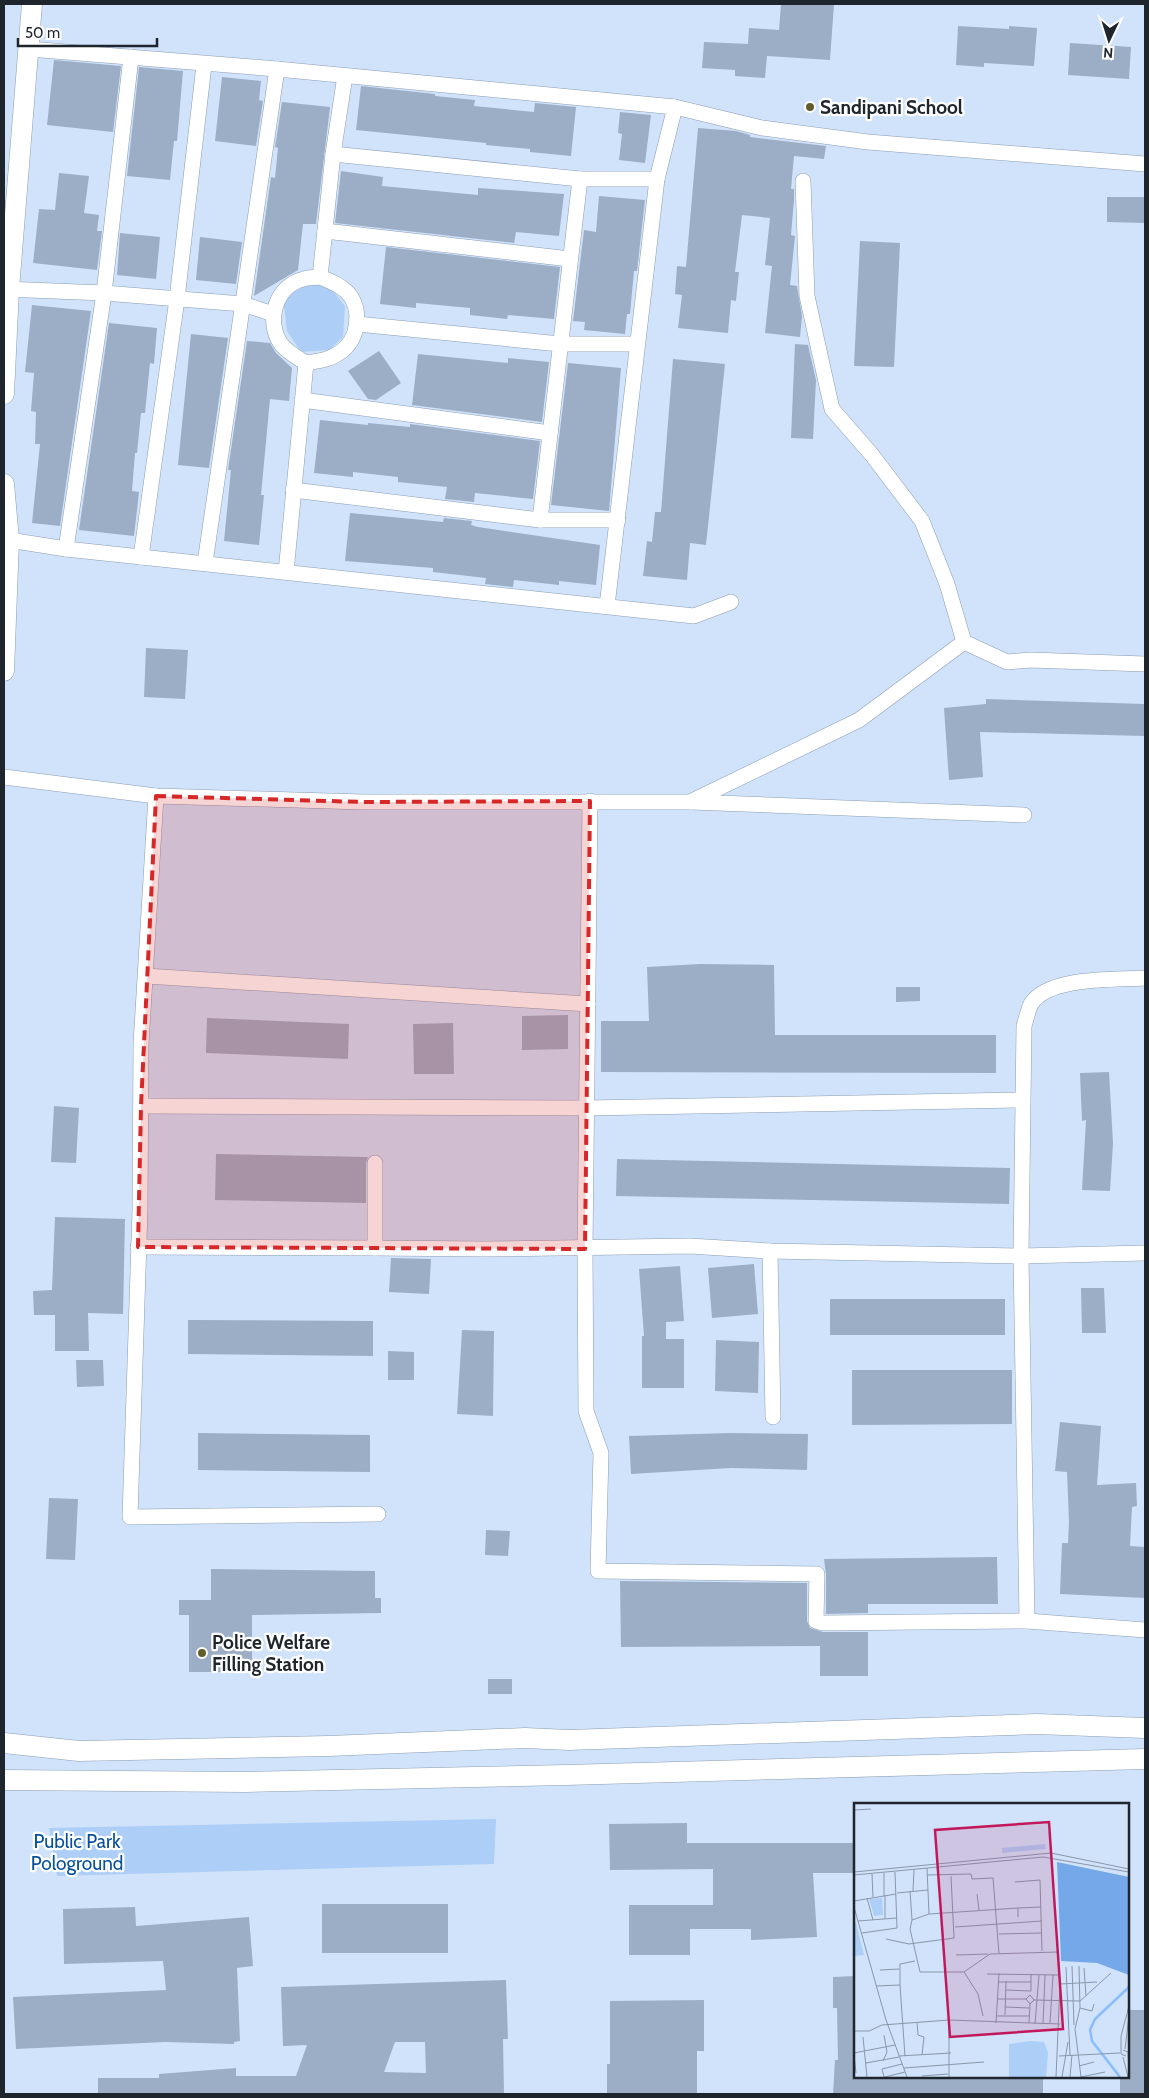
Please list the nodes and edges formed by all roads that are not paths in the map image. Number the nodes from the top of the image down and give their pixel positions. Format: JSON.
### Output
{"nodes":[{"id":1,"x":32,"y":4,"type":"edge"},
{"id":2,"x":29,"y":49,"type":"junction"},
{"id":3,"x":131,"y":57,"type":"junction"},
{"id":4,"x":204,"y":65,"type":"junction"},
{"id":5,"x":277,"y":69,"type":"junction"},
{"id":6,"x":345,"y":76,"type":"junction"},
{"id":7,"x":675,"y":107,"type":"junction"},
{"id":8,"x":333,"y":154,"type":"junction"},
{"id":9,"x":1145,"y":164,"type":"edge"},
{"id":10,"x":580,"y":178,"type":"junction"},
{"id":11,"x":657,"y":179,"type":"junction"},
{"id":12,"x":803,"y":181,"type":"dead end"},
{"id":13,"x":325,"y":231,"type":"junction"},
{"id":14,"x":570,"y":259,"type":"junction"},
{"id":15,"x":320,"y":277,"type":"junction"},
{"id":16,"x":6,"y":289,"type":"edge"},
{"id":17,"x":104,"y":293,"type":"junction"},
{"id":18,"x":177,"y":299,"type":"junction"},
{"id":19,"x":243,"y":304,"type":"junction"},
{"id":20,"x":273,"y":314,"type":"junction"},
{"id":21,"x":357,"y":324,"type":"junction"},
{"id":22,"x":560,"y":344,"type":"junction"},
{"id":23,"x":637,"y":344,"type":"junction"},
{"id":24,"x":306,"y":363,"type":"junction"},
{"id":25,"x":4,"y":394,"type":"edge"},
{"id":26,"x":302,"y":400,"type":"junction"},
{"id":27,"x":550,"y":433,"type":"junction"},
{"id":28,"x":4,"y":484,"type":"edge"},
{"id":29,"x":293,"y":490,"type":"junction"},
{"id":30,"x":540,"y":520,"type":"junction"},
{"id":31,"x":618,"y":520,"type":"junction"},
{"id":32,"x":9,"y":540,"type":"junction"},
{"id":33,"x":66,"y":549,"type":"junction"},
{"id":34,"x":141,"y":557,"type":"junction"},
{"id":35,"x":205,"y":563,"type":"junction"},
{"id":36,"x":286,"y":572,"type":"junction"},
{"id":37,"x":731,"y":602,"type":"dead end"},
{"id":38,"x":607,"y":606,"type":"junction"},
{"id":39,"x":964,"y":642,"type":"junction"},
{"id":40,"x":1145,"y":664,"type":"edge"},
{"id":41,"x":4,"y":671,"type":"edge"},
{"id":42,"x":4,"y":778,"type":"edge"},
{"id":43,"x":156,"y":796,"type":"junction"},
{"id":44,"x":590,"y":801,"type":"junction"},
{"id":45,"x":690,"y":802,"type":"junction"},
{"id":46,"x":1024,"y":815,"type":"dead end"},
{"id":47,"x":146,"y":976,"type":"junction"},
{"id":48,"x":1145,"y":978,"type":"edge"},
{"id":49,"x":588,"y":1004,"type":"junction"},
{"id":50,"x":1022,"y":1100,"type":"junction"},
{"id":51,"x":140,"y":1106,"type":"junction"},
{"id":52,"x":587,"y":1108,"type":"junction"},
{"id":53,"x":375,"y":1163,"type":"dead end"},
{"id":54,"x":138,"y":1247,"type":"junction"},
{"id":55,"x":375,"y":1248,"type":"junction"},
{"id":56,"x":584,"y":1249,"type":"junction"},
{"id":57,"x":770,"y":1250,"type":"junction"},
{"id":58,"x":1145,"y":1253,"type":"edge"},
{"id":59,"x":1021,"y":1256,"type":"junction"},
{"id":60,"x":773,"y":1417,"type":"dead end"},
{"id":61,"x":378,"y":1514,"type":"dead end"},
{"id":62,"x":1027,"y":1621,"type":"junction"},
{"id":63,"x":1145,"y":1630,"type":"edge"},
{"id":64,"x":1145,"y":1728,"type":"edge"},
{"id":65,"x":4,"y":1743,"type":"edge"},
{"id":66,"x":1145,"y":1759,"type":"edge"},
{"id":67,"x":4,"y":1780,"type":"edge"}],
"edges":[{"from":1,"to":2,"type":"main road"},
{"from":2,"to":3,"type":"street"},
{"from":2,"to":16,"type":"main road"},
{"from":3,"to":4,"type":"street"},
{"from":3,"to":17,"type":"street"},
{"from":4,"to":5,"type":"street"},
{"from":4,"to":18,"type":"street"},
{"from":5,"to":6,"type":"street"},
{"from":5,"to":19,"type":"street"},
{"from":6,"to":7,"type":"street"},
{"from":6,"to":8,"type":"street"},
{"from":7,"to":9,"type":"street"},
{"from":7,"to":11,"type":"street"},
{"from":8,"to":10,"type":"street"},
{"from":8,"to":13,"type":"street"},
{"from":10,"to":11,"type":"street"},
{"from":10,"to":14,"type":"street"},
{"from":11,"to":23,"type":"street"},
{"from":12,"to":39,"type":"street"},
{"from":13,"to":14,"type":"street"},
{"from":13,"to":15,"type":"street"},
{"from":14,"to":22,"type":"street"},
{"from":15,"to":20,"type":"street"},
{"from":15,"to":21,"type":"street"},
{"from":16,"to":17,"type":"street"},
{"from":16,"to":25,"type":"main road"},
{"from":17,"to":18,"type":"street"},
{"from":17,"to":33,"type":"street"},
{"from":18,"to":19,"type":"street"},
{"from":18,"to":34,"type":"street"},
{"from":19,"to":20,"type":"street"},
{"from":19,"to":35,"type":"street"},
{"from":20,"to":24,"type":"street"},
{"from":21,"to":22,"type":"street"},
{"from":21,"to":24,"type":"street"},
{"from":22,"to":23,"type":"street"},
{"from":22,"to":27,"type":"street"},
{"from":23,"to":31,"type":"street"},
{"from":24,"to":26,"type":"street"},
{"from":26,"to":27,"type":"street"},
{"from":26,"to":29,"type":"street"},
{"from":27,"to":30,"type":"street"},
{"from":28,"to":32,"type":"main road"},
{"from":29,"to":30,"type":"street"},
{"from":29,"to":36,"type":"street"},
{"from":30,"to":31,"type":"street"},
{"from":31,"to":38,"type":"street"},
{"from":32,"to":33,"type":"street"},
{"from":32,"to":41,"type":"main road"},
{"from":33,"to":34,"type":"street"},
{"from":34,"to":35,"type":"street"},
{"from":35,"to":36,"type":"street"},
{"from":36,"to":38,"type":"street"},
{"from":37,"to":38,"type":"street"},
{"from":39,"to":40,"type":"street"},
{"from":39,"to":45,"type":"street"},
{"from":42,"to":43,"type":"street"},
{"from":43,"to":44,"type":"street"},
{"from":43,"to":47,"type":"street"},
{"from":44,"to":45,"type":"street"},
{"from":44,"to":49,"type":"street"},
{"from":45,"to":46,"type":"street"},
{"from":47,"to":49,"type":"street"},
{"from":47,"to":51,"type":"street"},
{"from":48,"to":50,"type":"street"},
{"from":49,"to":52,"type":"street"},
{"from":50,"to":52,"type":"street"},
{"from":50,"to":59,"type":"street"},
{"from":51,"to":52,"type":"street"},
{"from":51,"to":54,"type":"street"},
{"from":52,"to":56,"type":"street"},
{"from":53,"to":55,"type":"street"},
{"from":54,"to":55,"type":"street"},
{"from":54,"to":61,"type":"street"},
{"from":55,"to":56,"type":"street"},
{"from":56,"to":57,"type":"street"},
{"from":56,"to":62,"type":"street"},
{"from":57,"to":59,"type":"street"},
{"from":57,"to":60,"type":"street"},
{"from":58,"to":59,"type":"street"},
{"from":59,"to":62,"type":"street"},
{"from":62,"to":63,"type":"street"},
{"from":64,"to":65,"type":"main road"},
{"from":66,"to":67,"type":"main road"}]}
